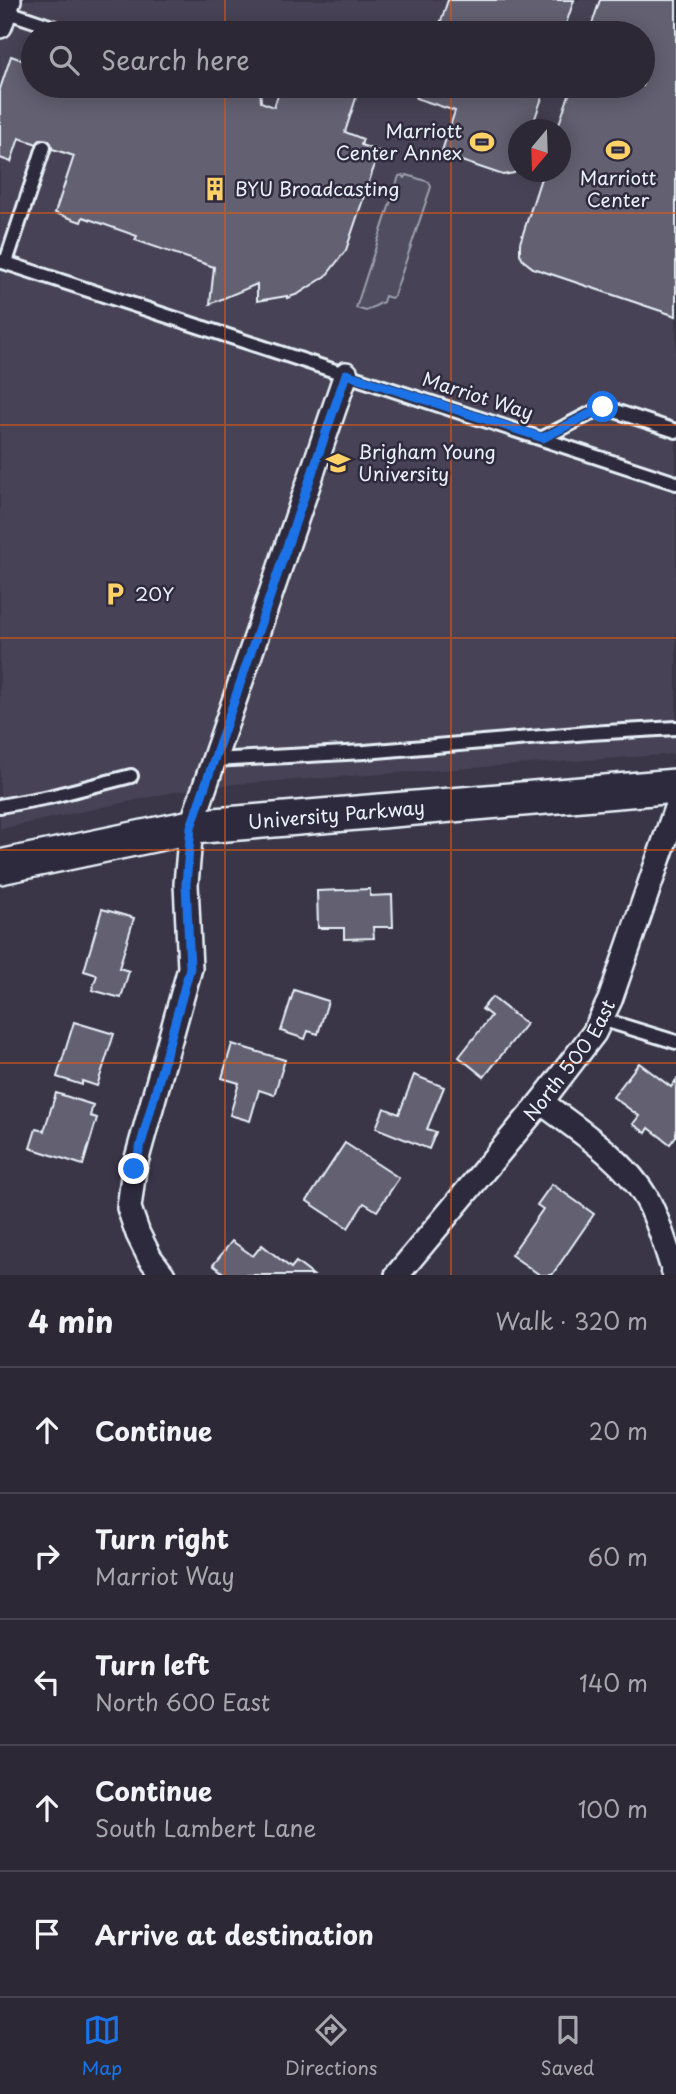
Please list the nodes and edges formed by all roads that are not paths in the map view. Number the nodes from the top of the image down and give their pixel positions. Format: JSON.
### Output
{"nodes":[{"id":1,"x":5,"y":12,"type":"edge"},
{"id":2,"x":33,"y":21,"type":"edge"},
{"id":3,"x":44,"y":147,"type":"dead end"},
{"id":4,"x":3,"y":262,"type":"edge"},
{"id":5,"x":346,"y":374,"type":"junction"},
{"id":6,"x":676,"y":431,"type":"edge"},
{"id":7,"x":543,"y":438,"type":"junction"},
{"id":8,"x":676,"y":483,"type":"edge"},
{"id":9,"x":676,"y":728,"type":"edge"},
{"id":10,"x":213,"y":760,"type":"junction"},
{"id":11,"x":131,"y":776,"type":"dead end"},
{"id":12,"x":676,"y":786,"type":"edge"},
{"id":13,"x":0,"y":806,"type":"edge"},
{"id":14,"x":676,"y":808,"type":"edge"},
{"id":15,"x":191,"y":827,"type":"junction"},
{"id":16,"x":0,"y":867,"type":"edge"},
{"id":17,"x":601,"y":1019,"type":"junction"},
{"id":18,"x":676,"y":1042,"type":"edge"},
{"id":19,"x":541,"y":1102,"type":"junction"},
{"id":20,"x":163,"y":1275,"type":"edge"},
{"id":21,"x":397,"y":1275,"type":"edge"},
{"id":22,"x":675,"y":1275,"type":"edge"}],
"edges":[{"from":1,"to":2,"type":"lane"},
{"from":3,"to":4,"type":"lane"},
{"from":4,"to":5,"type":"lane","name":"Marriot Way"},
{"from":5,"to":7,"type":"lane","name":"Marriot Way"},
{"from":5,"to":10,"type":"street"},
{"from":6,"to":7,"type":"lane"},
{"from":7,"to":8,"type":"lane","name":"Marriot Way"},
{"from":9,"to":10,"type":"lane"},
{"from":10,"to":15,"type":"street"},
{"from":11,"to":13,"type":"lane"},
{"from":12,"to":15,"type":"main road","name":"University Parkway"},
{"from":14,"to":17,"type":"street","name":"North 500 East"},
{"from":15,"to":16,"type":"main road","name":"University Parkway"},
{"from":15,"to":20,"type":"street"},
{"from":17,"to":18,"type":"lane"},
{"from":17,"to":19,"type":"street","name":"North 500 East"},
{"from":19,"to":21,"type":"street","name":"North 500 East"},
{"from":19,"to":22,"type":"street"}]}
